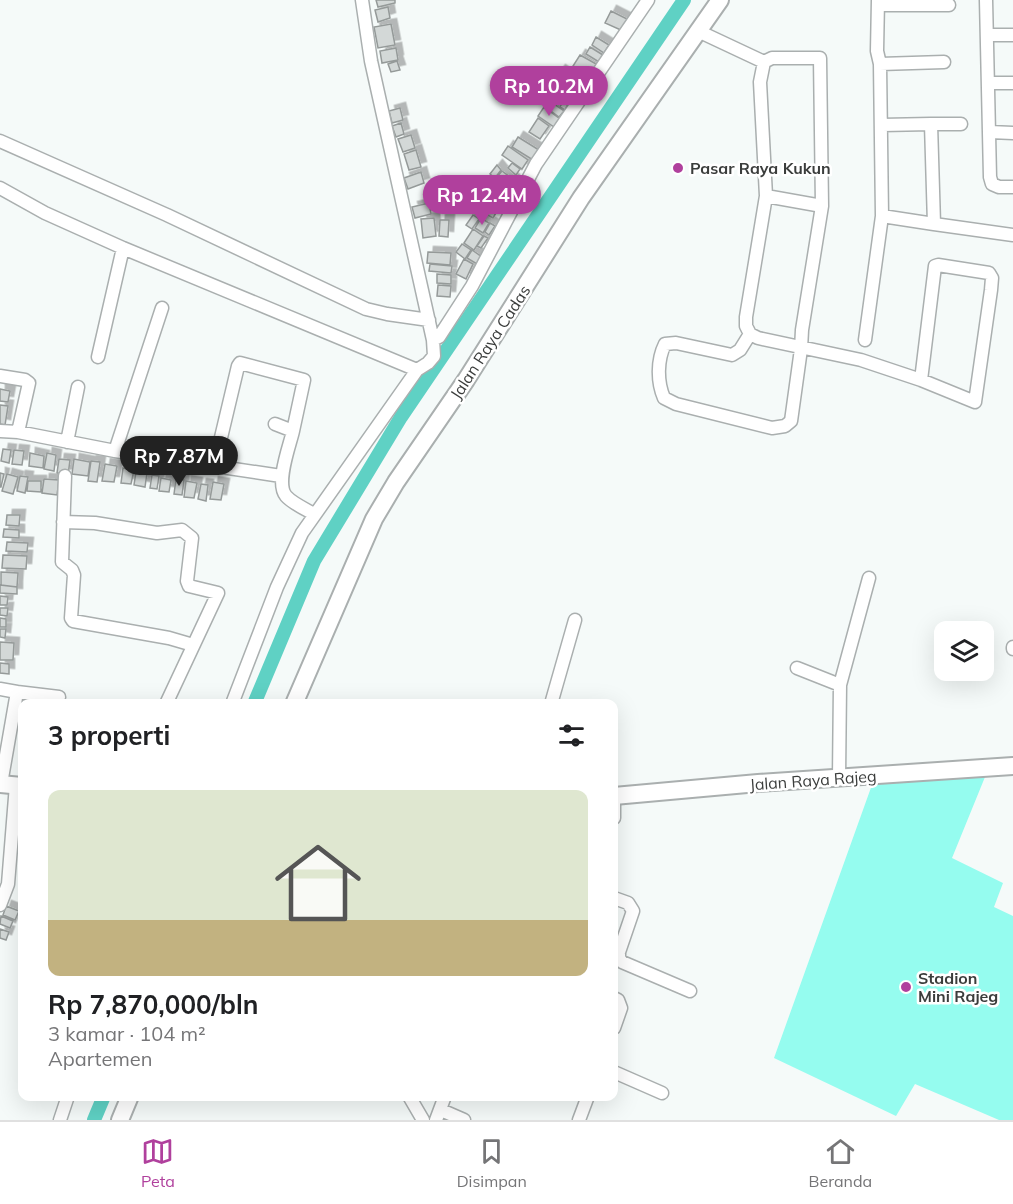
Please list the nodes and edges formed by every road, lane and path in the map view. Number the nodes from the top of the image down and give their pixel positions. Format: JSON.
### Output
{"nodes":[{"id":1,"x":362,"y":0,"type":"edge"},
{"id":2,"x":648,"y":0,"type":"edge"},
{"id":3,"x":720,"y":0,"type":"edge"},
{"id":4,"x":986,"y":0,"type":"edge"},
{"id":5,"x":878,"y":2,"type":"edge"},
{"id":6,"x":949,"y":4,"type":"dead end"},
{"id":7,"x":698,"y":31,"type":"junction"},
{"id":8,"x":1013,"y":35,"type":"edge"},
{"id":9,"x":987,"y":36,"type":"junction"},
{"id":10,"x":764,"y":62,"type":"junction"},
{"id":11,"x":944,"y":62,"type":"dead end"},
{"id":12,"x":880,"y":64,"type":"junction"},
{"id":13,"x":988,"y":83,"type":"junction"},
{"id":14,"x":1013,"y":83,"type":"edge"},
{"id":15,"x":931,"y":124,"type":"junction"},
{"id":16,"x":961,"y":124,"type":"dead end"},
{"id":17,"x":882,"y":125,"type":"junction"},
{"id":18,"x":990,"y":132,"type":"junction"},
{"id":19,"x":1013,"y":133,"type":"edge"},
{"id":20,"x":0,"y":141,"type":"edge"},
{"id":21,"x":1013,"y":187,"type":"edge"},
{"id":22,"x":0,"y":188,"type":"edge"},
{"id":23,"x":766,"y":196,"type":"junction"},
{"id":24,"x":822,"y":206,"type":"junction"},
{"id":25,"x":882,"y":216,"type":"junction"},
{"id":26,"x":934,"y":224,"type":"junction"},
{"id":27,"x":1013,"y":235,"type":"edge"},
{"id":28,"x":123,"y":248,"type":"junction"},
{"id":29,"x":162,"y":308,"type":"dead end"},
{"id":30,"x":429,"y":320,"type":"junction"},
{"id":31,"x":750,"y":333,"type":"junction"},
{"id":32,"x":865,"y":340,"type":"dead end"},
{"id":33,"x":434,"y":347,"type":"junction"},
{"id":34,"x":801,"y":349,"type":"junction"},
{"id":35,"x":98,"y":357,"type":"dead end"},
{"id":36,"x":417,"y":370,"type":"junction"},
{"id":37,"x":0,"y":376,"type":"edge"},
{"id":38,"x":921,"y":380,"type":"junction"},
{"id":39,"x":78,"y":387,"type":"dead end"},
{"id":40,"x":275,"y":424,"type":"dead end"},
{"id":41,"x":293,"y":430,"type":"junction"},
{"id":42,"x":0,"y":431,"type":"edge"},
{"id":43,"x":18,"y":432,"type":"junction"},
{"id":44,"x":67,"y":442,"type":"junction"},
{"id":45,"x":115,"y":452,"type":"junction"},
{"id":46,"x":214,"y":467,"type":"junction"},
{"id":47,"x":65,"y":476,"type":"dead end"},
{"id":48,"x":281,"y":476,"type":"junction"},
{"id":49,"x":314,"y":514,"type":"junction"},
{"id":50,"x":63,"y":522,"type":"junction"},
{"id":51,"x":868,"y":578,"type":"dead end"},
{"id":52,"x":575,"y":620,"type":"dead end"},
{"id":53,"x":193,"y":645,"type":"junction"},
{"id":54,"x":797,"y":668,"type":"dead end"},
{"id":55,"x":840,"y":685,"type":"junction"},
{"id":56,"x":0,"y":689,"type":"edge"},
{"id":57,"x":17,"y":692,"type":"junction"},
{"id":58,"x":59,"y":697,"type":"dead end"},
{"id":59,"x":168,"y":699,"type":"edge"},
{"id":60,"x":234,"y":699,"type":"edge"},
{"id":61,"x":296,"y":699,"type":"edge"},
{"id":62,"x":552,"y":699,"type":"edge"},
{"id":63,"x":1013,"y":766,"type":"edge"},
{"id":64,"x":839,"y":778,"type":"junction"},
{"id":65,"x":10,"y":785,"type":"edge"},
{"id":66,"x":618,"y":796,"type":"edge"},
{"id":67,"x":5,"y":866,"type":"edge"},
{"id":68,"x":618,"y":899,"type":"edge"},
{"id":69,"x":0,"y":905,"type":"edge"},
{"id":70,"x":690,"y":991,"type":"dead end"},
{"id":71,"x":618,"y":1000,"type":"edge"},
{"id":72,"x":618,"y":1017,"type":"edge"},
{"id":73,"x":618,"y":1074,"type":"edge"},
{"id":74,"x":662,"y":1093,"type":"dead end"},
{"id":75,"x":66,"y":1101,"type":"edge"},
{"id":76,"x":128,"y":1101,"type":"edge"},
{"id":77,"x":413,"y":1101,"type":"edge"},
{"id":78,"x":586,"y":1101,"type":"edge"},
{"id":79,"x":438,"y":1115,"type":"edge"},
{"id":80,"x":60,"y":1120,"type":"edge"},
{"id":81,"x":120,"y":1120,"type":"edge"},
{"id":82,"x":423,"y":1120,"type":"edge"},
{"id":83,"x":464,"y":1120,"type":"edge"},
{"id":84,"x":579,"y":1120,"type":"edge"}],
"edges":[{"from":1,"to":30,"type":"street"},
{"from":2,"to":33,"type":"street"},
{"from":3,"to":7,"type":"street","name":"Jalan Raya Cadas"},
{"from":4,"to":9,"type":"street"},
{"from":5,"to":6,"type":"street"},
{"from":5,"to":12,"type":"street"},
{"from":7,"to":10,"type":"street"},
{"from":7,"to":61,"type":"street","name":"Jalan Raya Cadas"},
{"from":8,"to":9,"type":"street"},
{"from":9,"to":13,"type":"street"},
{"from":10,"to":23,"type":"street"},
{"from":10,"to":24,"type":"street"},
{"from":11,"to":12,"type":"street"},
{"from":12,"to":17,"type":"street"},
{"from":13,"to":14,"type":"street"},
{"from":13,"to":18,"type":"street"},
{"from":15,"to":16,"type":"street"},
{"from":15,"to":17,"type":"street"},
{"from":15,"to":26,"type":"street"},
{"from":17,"to":25,"type":"street"},
{"from":18,"to":19,"type":"street"},
{"from":18,"to":21,"type":"street"},
{"from":20,"to":30,"type":"street"},
{"from":22,"to":28,"type":"street"},
{"from":23,"to":24,"type":"street"},
{"from":23,"to":31,"type":"street"},
{"from":24,"to":34,"type":"street"},
{"from":25,"to":26,"type":"street"},
{"from":25,"to":32,"type":"street"},
{"from":26,"to":27,"type":"street"},
{"from":28,"to":35,"type":"street"},
{"from":28,"to":36,"type":"street"},
{"from":29,"to":45,"type":"street"},
{"from":30,"to":33,"type":"street"},
{"from":31,"to":34,"type":"street"},
{"from":31,"to":34,"type":"street"},
{"from":33,"to":36,"type":"street"},
{"from":34,"to":38,"type":"street"},
{"from":36,"to":49,"type":"street"},
{"from":37,"to":43,"type":"street"},
{"from":38,"to":38,"type":"street"},
{"from":39,"to":44,"type":"street"},
{"from":40,"to":41,"type":"street"},
{"from":41,"to":46,"type":"street"},
{"from":41,"to":48,"type":"street"},
{"from":42,"to":43,"type":"street"},
{"from":43,"to":44,"type":"street"},
{"from":44,"to":45,"type":"street"},
{"from":45,"to":46,"type":"street"},
{"from":46,"to":48,"type":"street"},
{"from":47,"to":50,"type":"street"},
{"from":48,"to":49,"type":"street"},
{"from":49,"to":60,"type":"street"},
{"from":50,"to":53,"type":"street"},
{"from":50,"to":53,"type":"street"},
{"from":51,"to":55,"type":"street"},
{"from":52,"to":62,"type":"street"},
{"from":53,"to":59,"type":"street"},
{"from":54,"to":55,"type":"street"},
{"from":55,"to":64,"type":"street"},
{"from":56,"to":57,"type":"street"},
{"from":57,"to":58,"type":"street"},
{"from":57,"to":65,"type":"street"},
{"from":63,"to":64,"type":"street","name":"Jalan Raya Rajeg"},
{"from":64,"to":66,"type":"street","name":"Jalan Raya Rajeg"},
{"from":65,"to":67,"type":"street"},
{"from":67,"to":69,"type":"street"},
{"from":68,"to":70,"type":"street"},
{"from":71,"to":72,"type":"street"},
{"from":73,"to":74,"type":"street"},
{"from":75,"to":80,"type":"street"},
{"from":76,"to":81,"type":"street"},
{"from":77,"to":82,"type":"street"},
{"from":78,"to":84,"type":"street"},
{"from":79,"to":83,"type":"street"}]}
